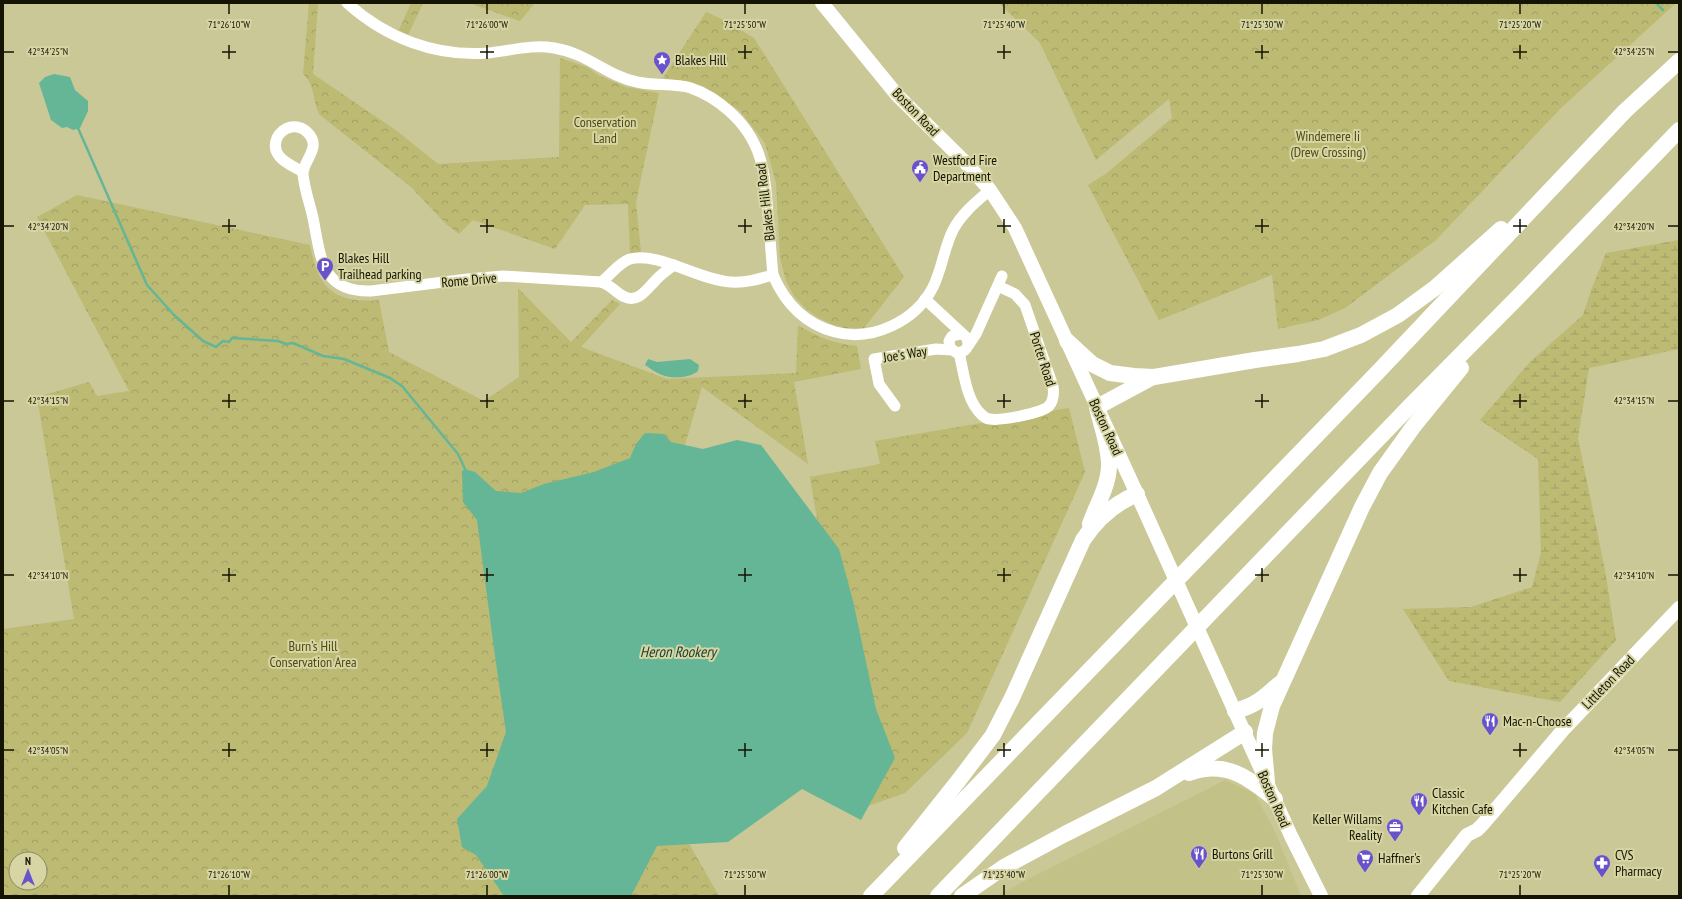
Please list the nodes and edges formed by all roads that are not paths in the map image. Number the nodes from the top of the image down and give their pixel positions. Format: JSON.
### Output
{"nodes":[{"id":1,"x":347,"y":3,"type":"edge"},
{"id":2,"x":822,"y":3,"type":"edge"},
{"id":3,"x":1679,"y":62,"type":"edge"},
{"id":4,"x":1679,"y":130,"type":"edge"},
{"id":5,"x":1574,"y":167,"type":"junction"},
{"id":6,"x":303,"y":172,"type":"dead end"},
{"id":7,"x":990,"y":190,"type":"junction"},
{"id":8,"x":674,"y":265,"type":"junction"},
{"id":9,"x":773,"y":275,"type":"junction"},
{"id":10,"x":1000,"y":281,"type":"joint"},
{"id":11,"x":602,"y":282,"type":"junction"},
{"id":12,"x":925,"y":299,"type":"junction"},
{"id":13,"x":1500,"y":316,"type":"junction"},
{"id":14,"x":943,"y":317,"type":"junction"},
{"id":15,"x":980,"y":323,"type":"junction"},
{"id":16,"x":963,"y":334,"type":"junction"},
{"id":17,"x":1067,"y":342,"type":"junction"},
{"id":18,"x":956,"y":346,"type":"junction"},
{"id":19,"x":1154,"y":377,"type":"junction"},
{"id":20,"x":895,"y":406,"type":"dead end"},
{"id":21,"x":1097,"y":407,"type":"junction"},
{"id":22,"x":1137,"y":494,"type":"junction"},
{"id":23,"x":1086,"y":536,"type":"junction"},
{"id":24,"x":1679,"y":608,"type":"edge"},
{"id":25,"x":1285,"y":678,"type":"junction"},
{"id":26,"x":1235,"y":711,"type":"junction"},
{"id":27,"x":1245,"y":732,"type":"junction"},
{"id":28,"x":1167,"y":782,"type":"junction"},
{"id":29,"x":1267,"y":782,"type":"junction"},
{"id":30,"x":1275,"y":799,"type":"junction"},
{"id":31,"x":1477,"y":830,"type":"junction"},
{"id":32,"x":867,"y":896,"type":"edge"},
{"id":33,"x":871,"y":896,"type":"edge"},
{"id":34,"x":938,"y":896,"type":"edge"},
{"id":35,"x":962,"y":896,"type":"edge"},
{"id":36,"x":1321,"y":896,"type":"edge"},
{"id":37,"x":1418,"y":896,"type":"edge"},
{"id":38,"x":1429,"y":896,"type":"edge"}],
"edges":[{"from":1,"to":9,"type":"street","name":"Blakes Hill Road"},
{"from":2,"to":7,"type":"main road","name":"Boston Road"},
{"from":3,"to":5,"type":"highway"},
{"from":4,"to":13,"type":"highway"},
{"from":5,"to":19,"type":"highway"},
{"from":5,"to":33,"type":"highway"},
{"from":6,"to":11,"type":"street","name":"Rome Drive"},
{"from":7,"to":12,"type":"street","name":"Blakes Hill Road"},
{"from":7,"to":17,"type":"main road","name":"Boston Road"},
{"from":8,"to":9,"type":"street"},
{"from":8,"to":11,"type":"street"},
{"from":8,"to":11,"type":"street","name":"Rome Drive"},
{"from":9,"to":12,"type":"street","name":"Blakes Hill Road"},
{"from":10,"to":15,"type":"street","name":"Joe's Way"},
{"from":10,"to":18,"type":"street","name":"Porter Road"},
{"from":12,"to":14,"type":"street","name":"Porter Road"},
{"from":13,"to":25,"type":"highway"},
{"from":13,"to":34,"type":"highway"},
{"from":14,"to":16,"type":"street","name":"Porter Road"},
{"from":14,"to":18,"type":"street","name":"Porter Road"},
{"from":15,"to":16,"type":"street","name":"Joe's Way"},
{"from":15,"to":18,"type":"street","name":"Joe's Way"},
{"from":16,"to":18,"type":"street","name":"Joe's Way"},
{"from":17,"to":19,"type":"highway"},
{"from":17,"to":21,"type":"main road","name":"Boston Road"},
{"from":18,"to":20,"type":"street","name":"Joe's Way"},
{"from":19,"to":21,"type":"highway"},
{"from":21,"to":22,"type":"main road","name":"Boston Road"},
{"from":21,"to":23,"type":"highway"},
{"from":22,"to":23,"type":"highway"},
{"from":22,"to":26,"type":"main road","name":"Boston Road"},
{"from":23,"to":32,"type":"highway"},
{"from":24,"to":31,"type":"main road","name":"Littleton Road"},
{"from":25,"to":26,"type":"highway"},
{"from":25,"to":29,"type":"highway"},
{"from":26,"to":27,"type":"main road","name":"Boston Road"},
{"from":27,"to":28,"type":"highway"},
{"from":27,"to":29,"type":"main road","name":"Boston Road"},
{"from":28,"to":30,"type":"highway"},
{"from":28,"to":35,"type":"highway"},
{"from":29,"to":30,"type":"main road","name":"Boston Road"},
{"from":30,"to":36,"type":"main road","name":"Boston Road"},
{"from":31,"to":37,"type":"main road","name":"Littleton Road"},
{"from":31,"to":38,"type":"main road","name":"Littleton Road"}]}
